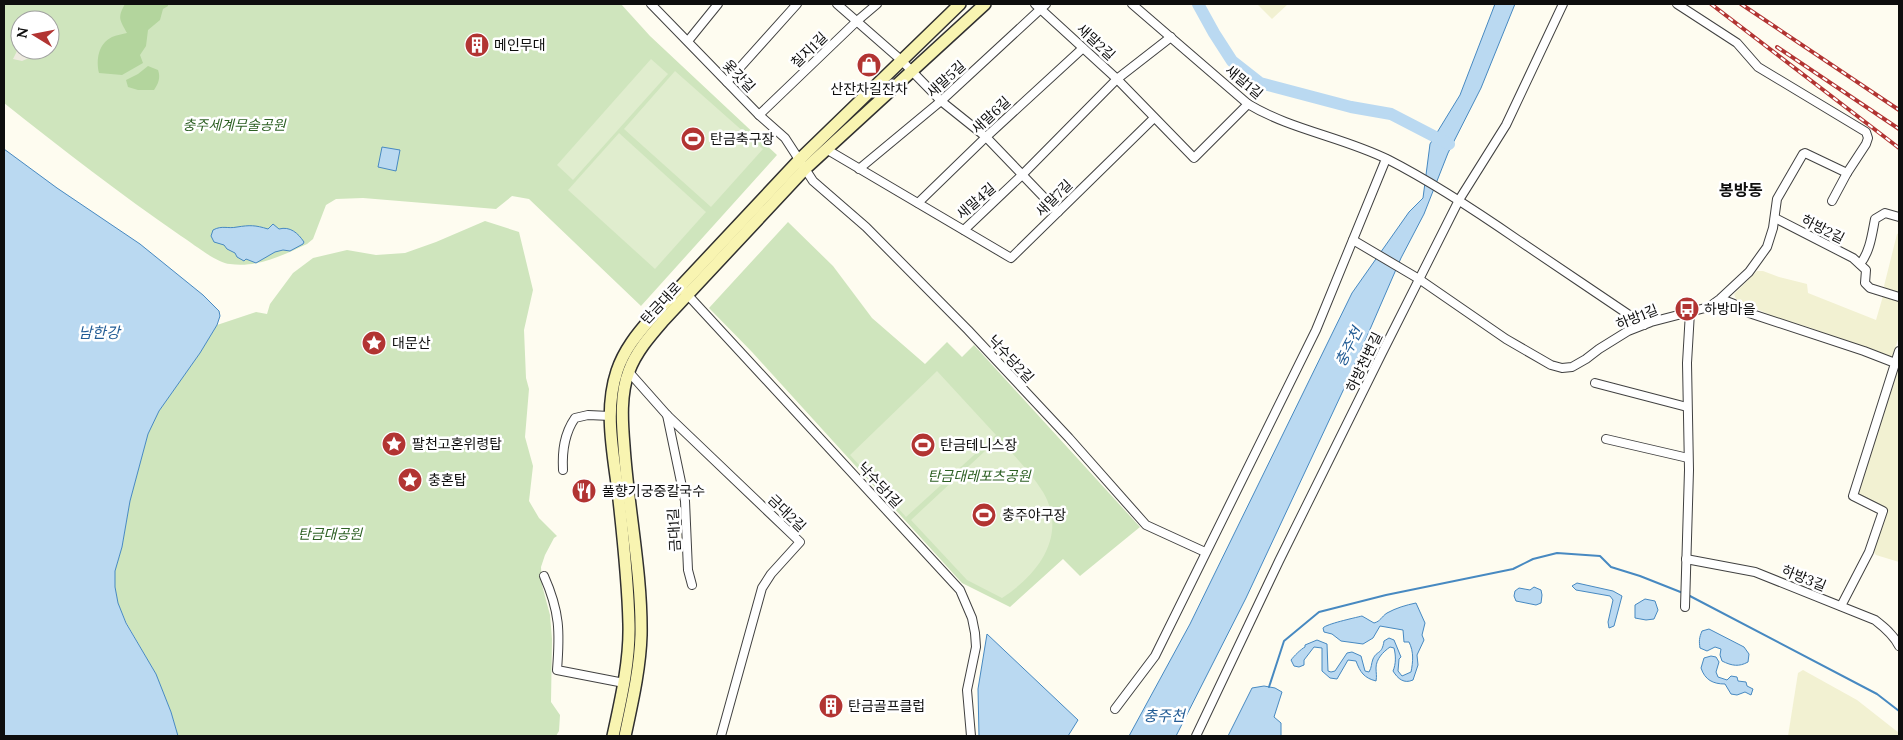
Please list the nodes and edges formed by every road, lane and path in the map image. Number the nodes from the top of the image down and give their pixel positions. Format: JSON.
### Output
{"nodes":[{"id":1,"x":652,"y":4,"type":"edge"},
{"id":2,"x":718,"y":4,"type":"edge"},
{"id":3,"x":798,"y":4,"type":"edge"},
{"id":4,"x":837,"y":4,"type":"edge"},
{"id":5,"x":877,"y":4,"type":"edge"},
{"id":6,"x":960,"y":4,"type":"edge"},
{"id":7,"x":985,"y":4,"type":"edge"},
{"id":8,"x":1132,"y":4,"type":"edge"},
{"id":9,"x":1563,"y":4,"type":"edge"},
{"id":10,"x":1677,"y":4,"type":"edge"},
{"id":11,"x":1041,"y":5,"type":"edge"},
{"id":12,"x":857,"y":21,"type":"junction"},
{"id":13,"x":1171,"y":37,"type":"junction"},
{"id":14,"x":688,"y":41,"type":"junction"},
{"id":15,"x":1083,"y":48,"type":"junction"},
{"id":16,"x":901,"y":60,"type":"junction"},
{"id":17,"x":912,"y":70,"type":"junction"},
{"id":18,"x":1117,"y":79,"type":"junction"},
{"id":19,"x":727,"y":82,"type":"junction"},
{"id":20,"x":941,"y":101,"type":"junction"},
{"id":21,"x":1248,"y":104,"type":"junction"},
{"id":22,"x":759,"y":115,"type":"junction"},
{"id":23,"x":1154,"y":118,"type":"junction"},
{"id":24,"x":986,"y":137,"type":"junction"},
{"id":25,"x":826,"y":149,"type":"junction"},
{"id":26,"x":1386,"y":159,"type":"junction"},
{"id":27,"x":802,"y":164,"type":"junction"},
{"id":28,"x":859,"y":169,"type":"junction"},
{"id":29,"x":1847,"y":173,"type":"junction"},
{"id":30,"x":1022,"y":175,"type":"junction"},
{"id":31,"x":1459,"y":200,"type":"junction"},
{"id":32,"x":1832,"y":201,"type":"dead end"},
{"id":33,"x":918,"y":203,"type":"junction"},
{"id":34,"x":1058,"y":212,"type":"junction"},
{"id":35,"x":1899,"y":217,"type":"edge"},
{"id":36,"x":1775,"y":218,"type":"junction"},
{"id":37,"x":964,"y":230,"type":"junction"},
{"id":38,"x":1353,"y":240,"type":"junction"},
{"id":39,"x":1860,"y":264,"type":"junction"},
{"id":40,"x":1419,"y":278,"type":"junction"},
{"id":41,"x":684,"y":292,"type":"junction"},
{"id":42,"x":1899,"y":297,"type":"edge"},
{"id":43,"x":1720,"y":298,"type":"junction"},
{"id":44,"x":1690,"y":312,"type":"junction"},
{"id":45,"x":1644,"y":325,"type":"junction"},
{"id":46,"x":1899,"y":350,"type":"edge"},
{"id":47,"x":1895,"y":363,"type":"junction"},
{"id":48,"x":628,"y":371,"type":"junction"},
{"id":49,"x":1595,"y":382,"type":"dead end"},
{"id":50,"x":1687,"y":408,"type":"junction"},
{"id":51,"x":667,"y":415,"type":"junction"},
{"id":52,"x":610,"y":416,"type":"junction"},
{"id":53,"x":1606,"y":439,"type":"dead end"},
{"id":54,"x":1688,"y":458,"type":"junction"},
{"id":55,"x":563,"y":470,"type":"dead end"},
{"id":56,"x":1206,"y":552,"type":"junction"},
{"id":57,"x":1686,"y":559,"type":"junction"},
{"id":58,"x":544,"y":576,"type":"dead end"},
{"id":59,"x":692,"y":584,"type":"dead end"},
{"id":60,"x":1841,"y":606,"type":"junction"},
{"id":61,"x":1685,"y":607,"type":"dead end"},
{"id":62,"x":1899,"y":646,"type":"edge"},
{"id":63,"x":624,"y":683,"type":"junction"},
{"id":64,"x":1115,"y":709,"type":"dead end"},
{"id":65,"x":613,"y":736,"type":"edge"},
{"id":66,"x":625,"y":736,"type":"edge"},
{"id":67,"x":721,"y":736,"type":"edge"},
{"id":68,"x":971,"y":736,"type":"edge"},
{"id":69,"x":1196,"y":736,"type":"edge"}],
"edges":[{"from":1,"to":14,"type":"street","name":"옻갓길"},
{"from":2,"to":14,"type":"street"},
{"from":3,"to":19,"type":"street"},
{"from":4,"to":12,"type":"street"},
{"from":5,"to":12,"type":"street","name":"칠지1길"},
{"from":6,"to":16,"type":"main road","name":"탄금대로"},
{"from":7,"to":17,"type":"main road","name":"탄금대로"},
{"from":8,"to":13,"type":"street","name":"새말1길"},
{"from":9,"to":31,"type":"street","name":"하방천변길"},
{"from":10,"to":29,"type":"street"},
{"from":11,"to":15,"type":"street","name":"새말2길"},
{"from":11,"to":20,"type":"street","name":"새말5길"},
{"from":12,"to":16,"type":"street"},
{"from":12,"to":22,"type":"street","name":"칠지1길"},
{"from":13,"to":18,"type":"street","name":"새말4길"},
{"from":13,"to":21,"type":"street","name":"새말1길"},
{"from":14,"to":19,"type":"street","name":"옻갓길"},
{"from":15,"to":18,"type":"street","name":"새말2길"},
{"from":15,"to":24,"type":"street","name":"새말6길"},
{"from":16,"to":17,"type":"street"},
{"from":16,"to":27,"type":"main road","name":"탄금대로"},
{"from":17,"to":20,"type":"street"},
{"from":17,"to":25,"type":"main road","name":"탄금대로"},
{"from":18,"to":23,"type":"street","name":"새말2길"},
{"from":18,"to":30,"type":"street","name":"새말4길"},
{"from":19,"to":22,"type":"street","name":"옻갓길"},
{"from":20,"to":24,"type":"street"},
{"from":20,"to":28,"type":"street","name":"새말5길"},
{"from":21,"to":23,"type":"street","name":"새말2길"},
{"from":21,"to":26,"type":"street","name":"새말1길"},
{"from":22,"to":27,"type":"street","name":"옻갓길"},
{"from":23,"to":34,"type":"street","name":"새말7길"},
{"from":24,"to":30,"type":"street"},
{"from":24,"to":33,"type":"street","name":"새말6길"},
{"from":25,"to":27,"type":"main road","name":"탄금대로"},
{"from":25,"to":28,"type":"street","name":"새말4길"},
{"from":26,"to":31,"type":"street","name":"새말1길"},
{"from":26,"to":38,"type":"street"},
{"from":27,"to":41,"type":"main road","name":"탄금대로"},
{"from":27,"to":56,"type":"street","name":"낙수당2길"},
{"from":28,"to":33,"type":"street","name":"새말4길"},
{"from":29,"to":32,"type":"street"},
{"from":29,"to":36,"type":"street","name":"하방1길"},
{"from":30,"to":34,"type":"street"},
{"from":30,"to":37,"type":"street","name":"새말4길"},
{"from":31,"to":40,"type":"street","name":"하방천변길"},
{"from":31,"to":45,"type":"street","name":"새말1길"},
{"from":33,"to":37,"type":"street","name":"새말4길"},
{"from":34,"to":37,"type":"street","name":"새말7길"},
{"from":35,"to":39,"type":"street"},
{"from":36,"to":39,"type":"street","name":"하방2길"},
{"from":36,"to":43,"type":"street","name":"하방1길"},
{"from":38,"to":40,"type":"street","name":"하방1길"},
{"from":38,"to":56,"type":"street"},
{"from":39,"to":42,"type":"street"},
{"from":40,"to":45,"type":"street","name":"하방1길"},
{"from":40,"to":69,"type":"street","name":"하방천변길"},
{"from":41,"to":48,"type":"main road","name":"탄금대로"},
{"from":41,"to":52,"type":"main road","name":"탄금대로"},
{"from":41,"to":68,"type":"street","name":"낙수당1길"},
{"from":43,"to":44,"type":"street","name":"하방1길"},
{"from":43,"to":47,"type":"street"},
{"from":44,"to":45,"type":"street","name":"하방1길"},
{"from":44,"to":50,"type":"street"},
{"from":46,"to":47,"type":"street"},
{"from":47,"to":60,"type":"street"},
{"from":48,"to":51,"type":"street","name":"금대2길"},
{"from":48,"to":66,"type":"main road","name":"탄금대로"},
{"from":49,"to":50,"type":"street"},
{"from":50,"to":54,"type":"street"},
{"from":51,"to":59,"type":"street","name":"금대1길"},
{"from":51,"to":67,"type":"street","name":"금대2길"},
{"from":52,"to":55,"type":"street"},
{"from":52,"to":63,"type":"main road","name":"탄금대로"},
{"from":53,"to":54,"type":"street"},
{"from":54,"to":57,"type":"street"},
{"from":56,"to":64,"type":"street"},
{"from":57,"to":60,"type":"street","name":"하방3길"},
{"from":57,"to":61,"type":"street"},
{"from":58,"to":63,"type":"street"},
{"from":60,"to":62,"type":"street","name":"하방3길"},
{"from":63,"to":65,"type":"main road","name":"탄금대로"}]}
